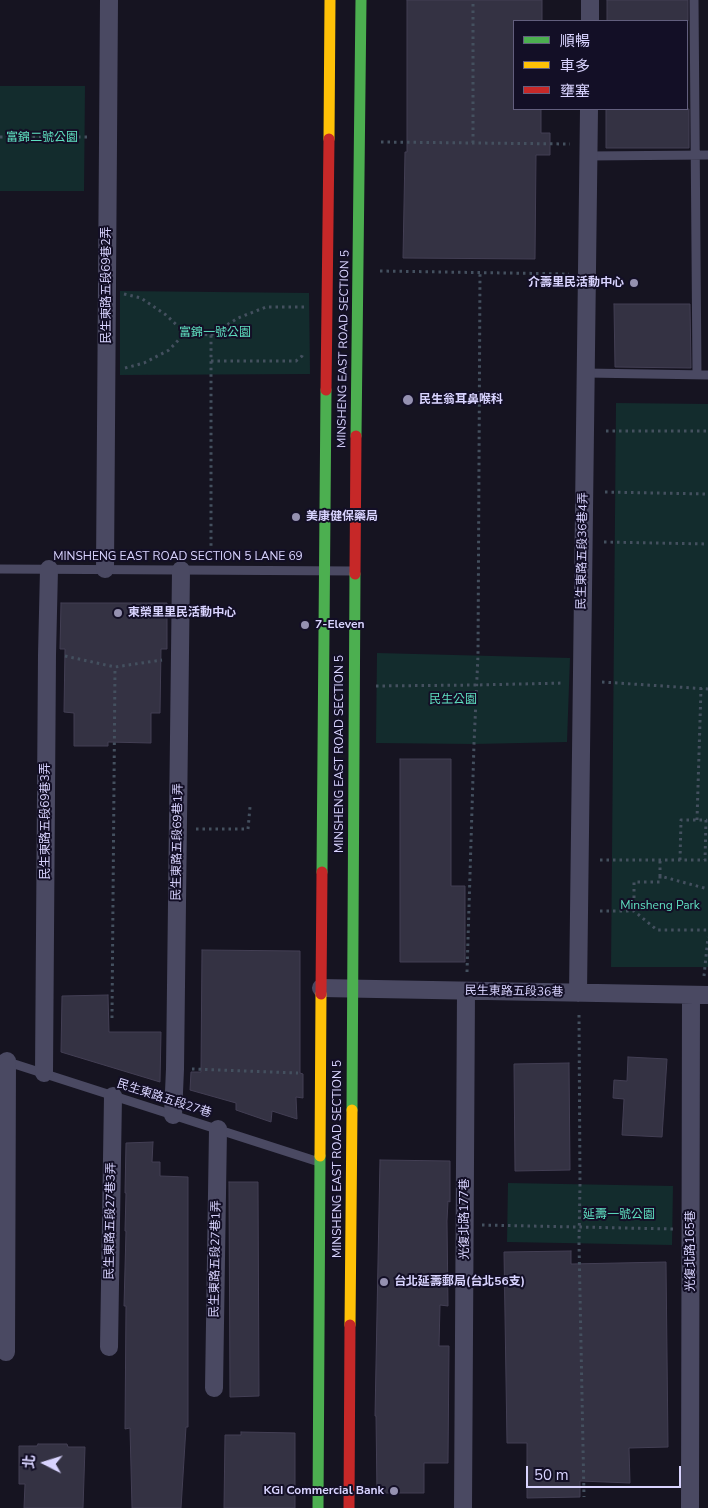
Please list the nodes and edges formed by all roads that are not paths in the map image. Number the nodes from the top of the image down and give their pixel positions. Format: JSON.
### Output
{"nodes":[{"id":1,"x":108,"y":0,"type":"edge"},
{"id":2,"x":330,"y":0,"type":"edge"},
{"id":3,"x":361,"y":0,"type":"edge"},
{"id":4,"x":590,"y":0,"type":"edge"},
{"id":5,"x":694,"y":0,"type":"edge"},
{"id":6,"x":590,"y":20,"type":"edge"},
{"id":7,"x":588,"y":110,"type":"edge"},
{"id":8,"x":588,"y":150,"type":"junction"},
{"id":9,"x":695,"y":155,"type":"junction"},
{"id":10,"x":708,"y":155,"type":"edge"},
{"id":11,"x":586,"y":373,"type":"junction"},
{"id":12,"x":697,"y":375,"type":"junction"},
{"id":13,"x":708,"y":375,"type":"edge"},
{"id":14,"x":0,"y":569,"type":"edge"},
{"id":15,"x":49,"y":569,"type":"junction"},
{"id":16,"x":105,"y":570,"type":"junction"},
{"id":17,"x":181,"y":570,"type":"junction"},
{"id":18,"x":325,"y":570,"type":"junction"},
{"id":19,"x":355,"y":571,"type":"junction"},
{"id":20,"x":466,"y":982,"type":"junction"},
{"id":21,"x":321,"y":988,"type":"junction"},
{"id":22,"x":353,"y":989,"type":"junction"},
{"id":23,"x":578,"y":993,"type":"junction"},
{"id":24,"x":700,"y":995,"type":"edge"},
{"id":25,"x":3,"y":1060,"type":"edge"},
{"id":26,"x":44,"y":1073,"type":"junction"},
{"id":27,"x":113,"y":1096,"type":"junction"},
{"id":28,"x":173,"y":1115,"type":"junction"},
{"id":29,"x":218,"y":1129,"type":"junction"},
{"id":30,"x":320,"y":1162,"type":"junction"},
{"id":31,"x":109,"y":1347,"type":"dead end"},
{"id":32,"x":6,"y":1352,"type":"dead end"},
{"id":33,"x":214,"y":1388,"type":"dead end"},
{"id":34,"x":318,"y":1508,"type":"edge"},
{"id":35,"x":349,"y":1508,"type":"edge"},
{"id":36,"x":463,"y":1508,"type":"edge"},
{"id":37,"x":690,"y":1508,"type":"edge"}],
"edges":[{"from":1,"to":16,"type":"street","name":"民生東路五段69巷2弄"},
{"from":2,"to":18,"type":"street","name":"MINSHENG EAST ROAD SECTION 5"},
{"from":3,"to":19,"type":"street","name":"MINSHENG EAST ROAD SECTION 5"},
{"from":4,"to":6,"type":"street"},
{"from":5,"to":9,"type":"lane"},
{"from":7,"to":8,"type":"street","name":"民生東路五段36巷4弄"},
{"from":8,"to":9,"type":"lane"},
{"from":8,"to":11,"type":"street","name":"民生東路五段36巷4弄"},
{"from":9,"to":10,"type":"lane"},
{"from":9,"to":12,"type":"lane"},
{"from":11,"to":12,"type":"lane"},
{"from":11,"to":23,"type":"street","name":"民生東路五段36巷4弄"},
{"from":12,"to":13,"type":"lane"},
{"from":14,"to":15,"type":"lane","name":"MINSHENG EAST ROAD SECTION 5 LANE 69"},
{"from":15,"to":16,"type":"lane","name":"MINSHENG EAST ROAD SECTION 5 LANE 69"},
{"from":15,"to":26,"type":"street","name":"民生東路五段69巷3弄"},
{"from":16,"to":17,"type":"lane","name":"MINSHENG EAST ROAD SECTION 5 LANE 69"},
{"from":17,"to":18,"type":"lane","name":"MINSHENG EAST ROAD SECTION 5 LANE 69"},
{"from":17,"to":28,"type":"street","name":"民生東路五段69巷1弄"},
{"from":18,"to":19,"type":"lane","name":"MINSHENG EAST ROAD SECTION 5 LANE 69"},
{"from":18,"to":21,"type":"street","name":"MINSHENG EAST ROAD SECTION 5"},
{"from":19,"to":22,"type":"street","name":"MINSHENG EAST ROAD SECTION 5"},
{"from":20,"to":22,"type":"street","name":"民生東路五段36巷"},
{"from":20,"to":23,"type":"street","name":"民生東路五段36巷"},
{"from":20,"to":36,"type":"street","name":"光復北路177巷"},
{"from":21,"to":22,"type":"street","name":"民生東路五段36巷"},
{"from":21,"to":30,"type":"street","name":"MINSHENG EAST ROAD SECTION 5"},
{"from":22,"to":35,"type":"street","name":"MINSHENG EAST ROAD SECTION 5"},
{"from":23,"to":24,"type":"street","name":"民生東路五段36巷"},
{"from":24,"to":37,"type":"street","name":"光復北路165巷"},
{"from":25,"to":26,"type":"lane","name":"民生東路五段27巷"},
{"from":25,"to":32,"type":"street"},
{"from":26,"to":27,"type":"lane","name":"民生東路五段27巷"},
{"from":27,"to":28,"type":"lane","name":"民生東路五段27巷"},
{"from":27,"to":31,"type":"street","name":"民生東路五段27巷3弄"},
{"from":28,"to":29,"type":"lane","name":"民生東路五段27巷"},
{"from":29,"to":30,"type":"lane","name":"民生東路五段27巷"},
{"from":29,"to":33,"type":"street","name":"民生東路五段27巷1弄"},
{"from":30,"to":34,"type":"street","name":"MINSHENG EAST ROAD SECTION 5"}]}
